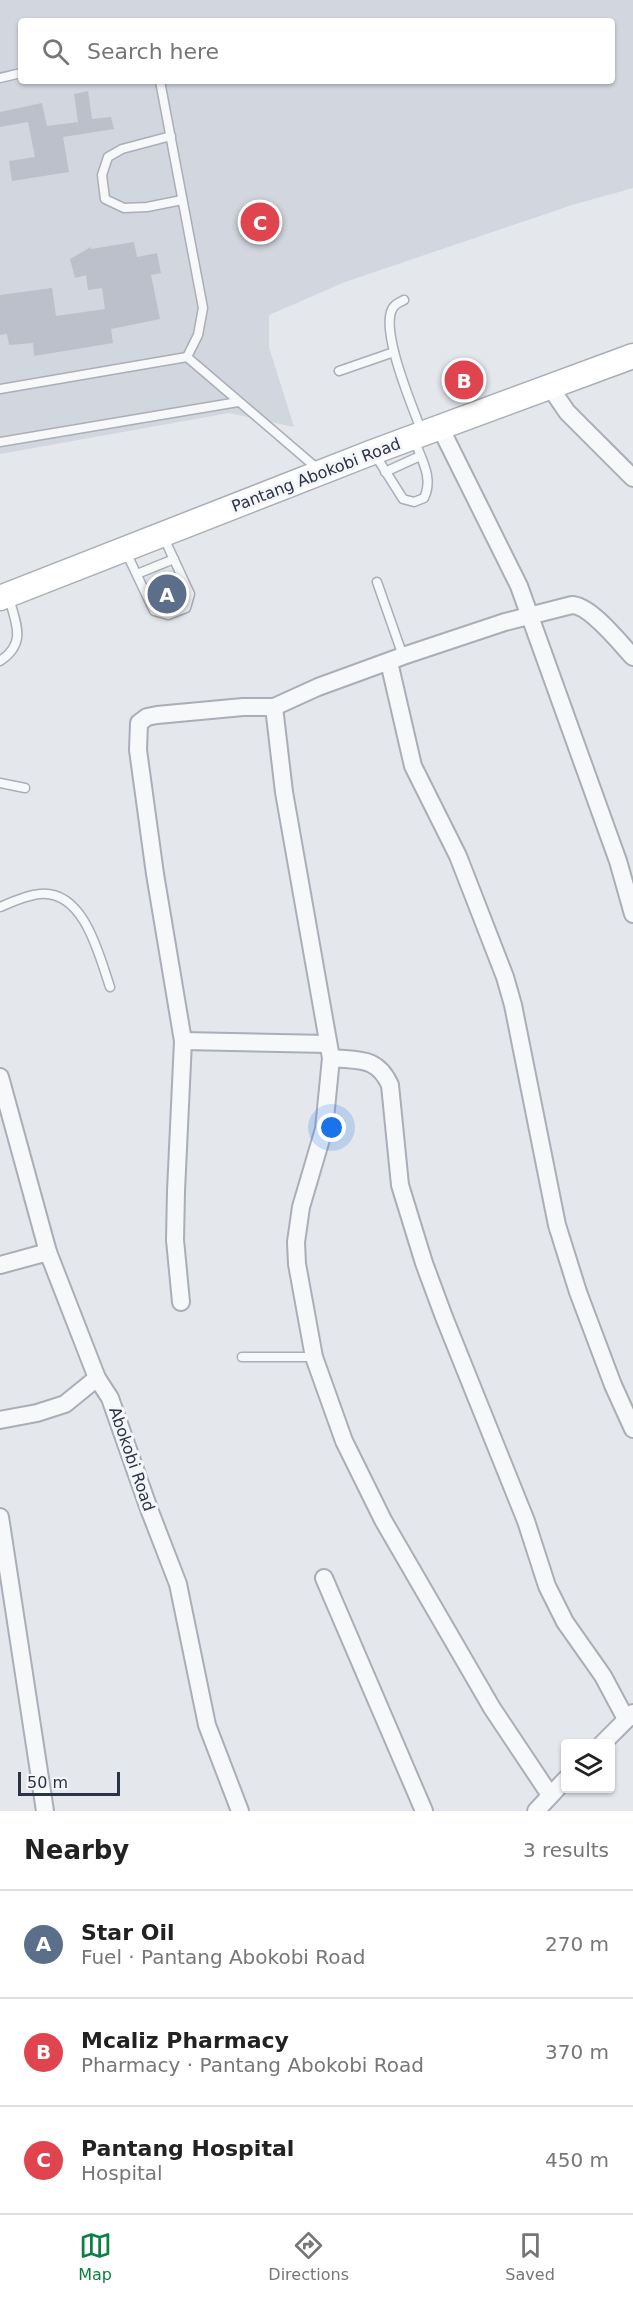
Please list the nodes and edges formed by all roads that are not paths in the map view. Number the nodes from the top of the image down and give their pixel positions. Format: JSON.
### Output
{"nodes":[{"id":1,"x":18,"y":74,"type":"edge"},
{"id":2,"x":0,"y":78,"type":"edge"},
{"id":3,"x":160,"y":84,"type":"edge"},
{"id":4,"x":171,"y":136,"type":"junction"},
{"id":5,"x":182,"y":200,"type":"junction"},
{"id":6,"x":404,"y":300,"type":"dead end"},
{"id":7,"x":394,"y":352,"type":"junction"},
{"id":8,"x":633,"y":356,"type":"edge"},
{"id":9,"x":187,"y":357,"type":"junction"},
{"id":10,"x":339,"y":370,"type":"dead end"},
{"id":11,"x":550,"y":387,"type":"junction"},
{"id":12,"x":0,"y":388,"type":"edge"},
{"id":13,"x":238,"y":402,"type":"junction"},
{"id":14,"x":424,"y":440,"type":"junction"},
{"id":15,"x":0,"y":442,"type":"edge"},
{"id":16,"x":379,"y":462,"type":"junction"},
{"id":17,"x":322,"y":473,"type":"junction"},
{"id":18,"x":633,"y":478,"type":"edge"},
{"id":19,"x":162,"y":535,"type":"junction"},
{"id":20,"x":125,"y":549,"type":"junction"},
{"id":21,"x":174,"y":559,"type":"junction"},
{"id":22,"x":137,"y":574,"type":"junction"},
{"id":23,"x":377,"y":582,"type":"dead end"},
{"id":24,"x":4,"y":596,"type":"edge"},
{"id":25,"x":528,"y":615,"type":"junction"},
{"id":26,"x":633,"y":657,"type":"edge"},
{"id":27,"x":396,"y":659,"type":"junction"},
{"id":28,"x":0,"y":661,"type":"edge"},
{"id":29,"x":273,"y":707,"type":"junction"},
{"id":30,"x":0,"y":783,"type":"edge"},
{"id":31,"x":25,"y":788,"type":"dead end"},
{"id":32,"x":0,"y":907,"type":"edge"},
{"id":33,"x":633,"y":914,"type":"edge"},
{"id":34,"x":110,"y":987,"type":"dead end"},
{"id":35,"x":183,"y":1041,"type":"junction"},
{"id":36,"x":330,"y":1051,"type":"junction"},
{"id":37,"x":0,"y":1077,"type":"edge"},
{"id":38,"x":48,"y":1252,"type":"junction"},
{"id":39,"x":0,"y":1265,"type":"edge"},
{"id":40,"x":181,"y":1302,"type":"dead end"},
{"id":41,"x":314,"y":1357,"type":"junction"},
{"id":42,"x":242,"y":1358,"type":"dead end"},
{"id":43,"x":97,"y":1378,"type":"junction"},
{"id":44,"x":0,"y":1420,"type":"edge"},
{"id":45,"x":633,"y":1428,"type":"edge"},
{"id":46,"x":0,"y":1517,"type":"edge"},
{"id":47,"x":324,"y":1578,"type":"dead end"},
{"id":48,"x":630,"y":1716,"type":"edge"},
{"id":49,"x":606,"y":1739,"type":"edge"},
{"id":50,"x":561,"y":1784,"type":"edge"},
{"id":51,"x":550,"y":1795,"type":"junction"},
{"id":52,"x":45,"y":1811,"type":"edge"},
{"id":53,"x":240,"y":1811,"type":"edge"},
{"id":54,"x":424,"y":1811,"type":"edge"},
{"id":55,"x":536,"y":1811,"type":"edge"}],
"edges":[{"from":1,"to":2,"type":"lane"},
{"from":3,"to":4,"type":"lane"},
{"from":4,"to":5,"type":"lane"},
{"from":4,"to":5,"type":"lane"},
{"from":5,"to":9,"type":"lane"},
{"from":6,"to":7,"type":"lane"},
{"from":7,"to":10,"type":"lane"},
{"from":7,"to":14,"type":"lane"},
{"from":8,"to":11,"type":"street","name":"Pantang Abokobi Road"},
{"from":9,"to":12,"type":"lane"},
{"from":9,"to":13,"type":"lane"},
{"from":11,"to":14,"type":"street","name":"Pantang Abokobi Road"},
{"from":11,"to":18,"type":"street"},
{"from":13,"to":15,"type":"lane"},
{"from":13,"to":17,"type":"lane"},
{"from":14,"to":16,"type":"street","name":"Pantang Abokobi Road"},
{"from":14,"to":16,"type":"lane"},
{"from":14,"to":25,"type":"street"},
{"from":16,"to":17,"type":"street","name":"Pantang Abokobi Road"},
{"from":17,"to":19,"type":"street","name":"Pantang Abokobi Road"},
{"from":19,"to":20,"type":"street","name":"Pantang Abokobi Road"},
{"from":19,"to":21,"type":"lane"},
{"from":20,"to":22,"type":"lane"},
{"from":20,"to":24,"type":"street","name":"Pantang Abokobi Road"},
{"from":21,"to":22,"type":"lane"},
{"from":21,"to":22,"type":"lane"},
{"from":23,"to":27,"type":"lane"},
{"from":24,"to":28,"type":"lane"},
{"from":25,"to":26,"type":"street"},
{"from":25,"to":27,"type":"street"},
{"from":25,"to":33,"type":"street"},
{"from":27,"to":29,"type":"street"},
{"from":27,"to":45,"type":"street"},
{"from":29,"to":35,"type":"street"},
{"from":29,"to":36,"type":"street"},
{"from":30,"to":31,"type":"lane"},
{"from":32,"to":34,"type":"lane"},
{"from":35,"to":36,"type":"street"},
{"from":35,"to":40,"type":"street"},
{"from":36,"to":41,"type":"street"},
{"from":36,"to":48,"type":"street"},
{"from":37,"to":38,"type":"street","name":"Abokobi Road"},
{"from":38,"to":39,"type":"street"},
{"from":38,"to":43,"type":"street","name":"Abokobi Road"},
{"from":41,"to":42,"type":"lane"},
{"from":41,"to":51,"type":"street"},
{"from":43,"to":44,"type":"street"},
{"from":43,"to":53,"type":"street","name":"Abokobi Road"},
{"from":46,"to":52,"type":"street"},
{"from":47,"to":54,"type":"street"},
{"from":48,"to":49,"type":"street"},
{"from":50,"to":51,"type":"street"},
{"from":51,"to":55,"type":"street"}]}
